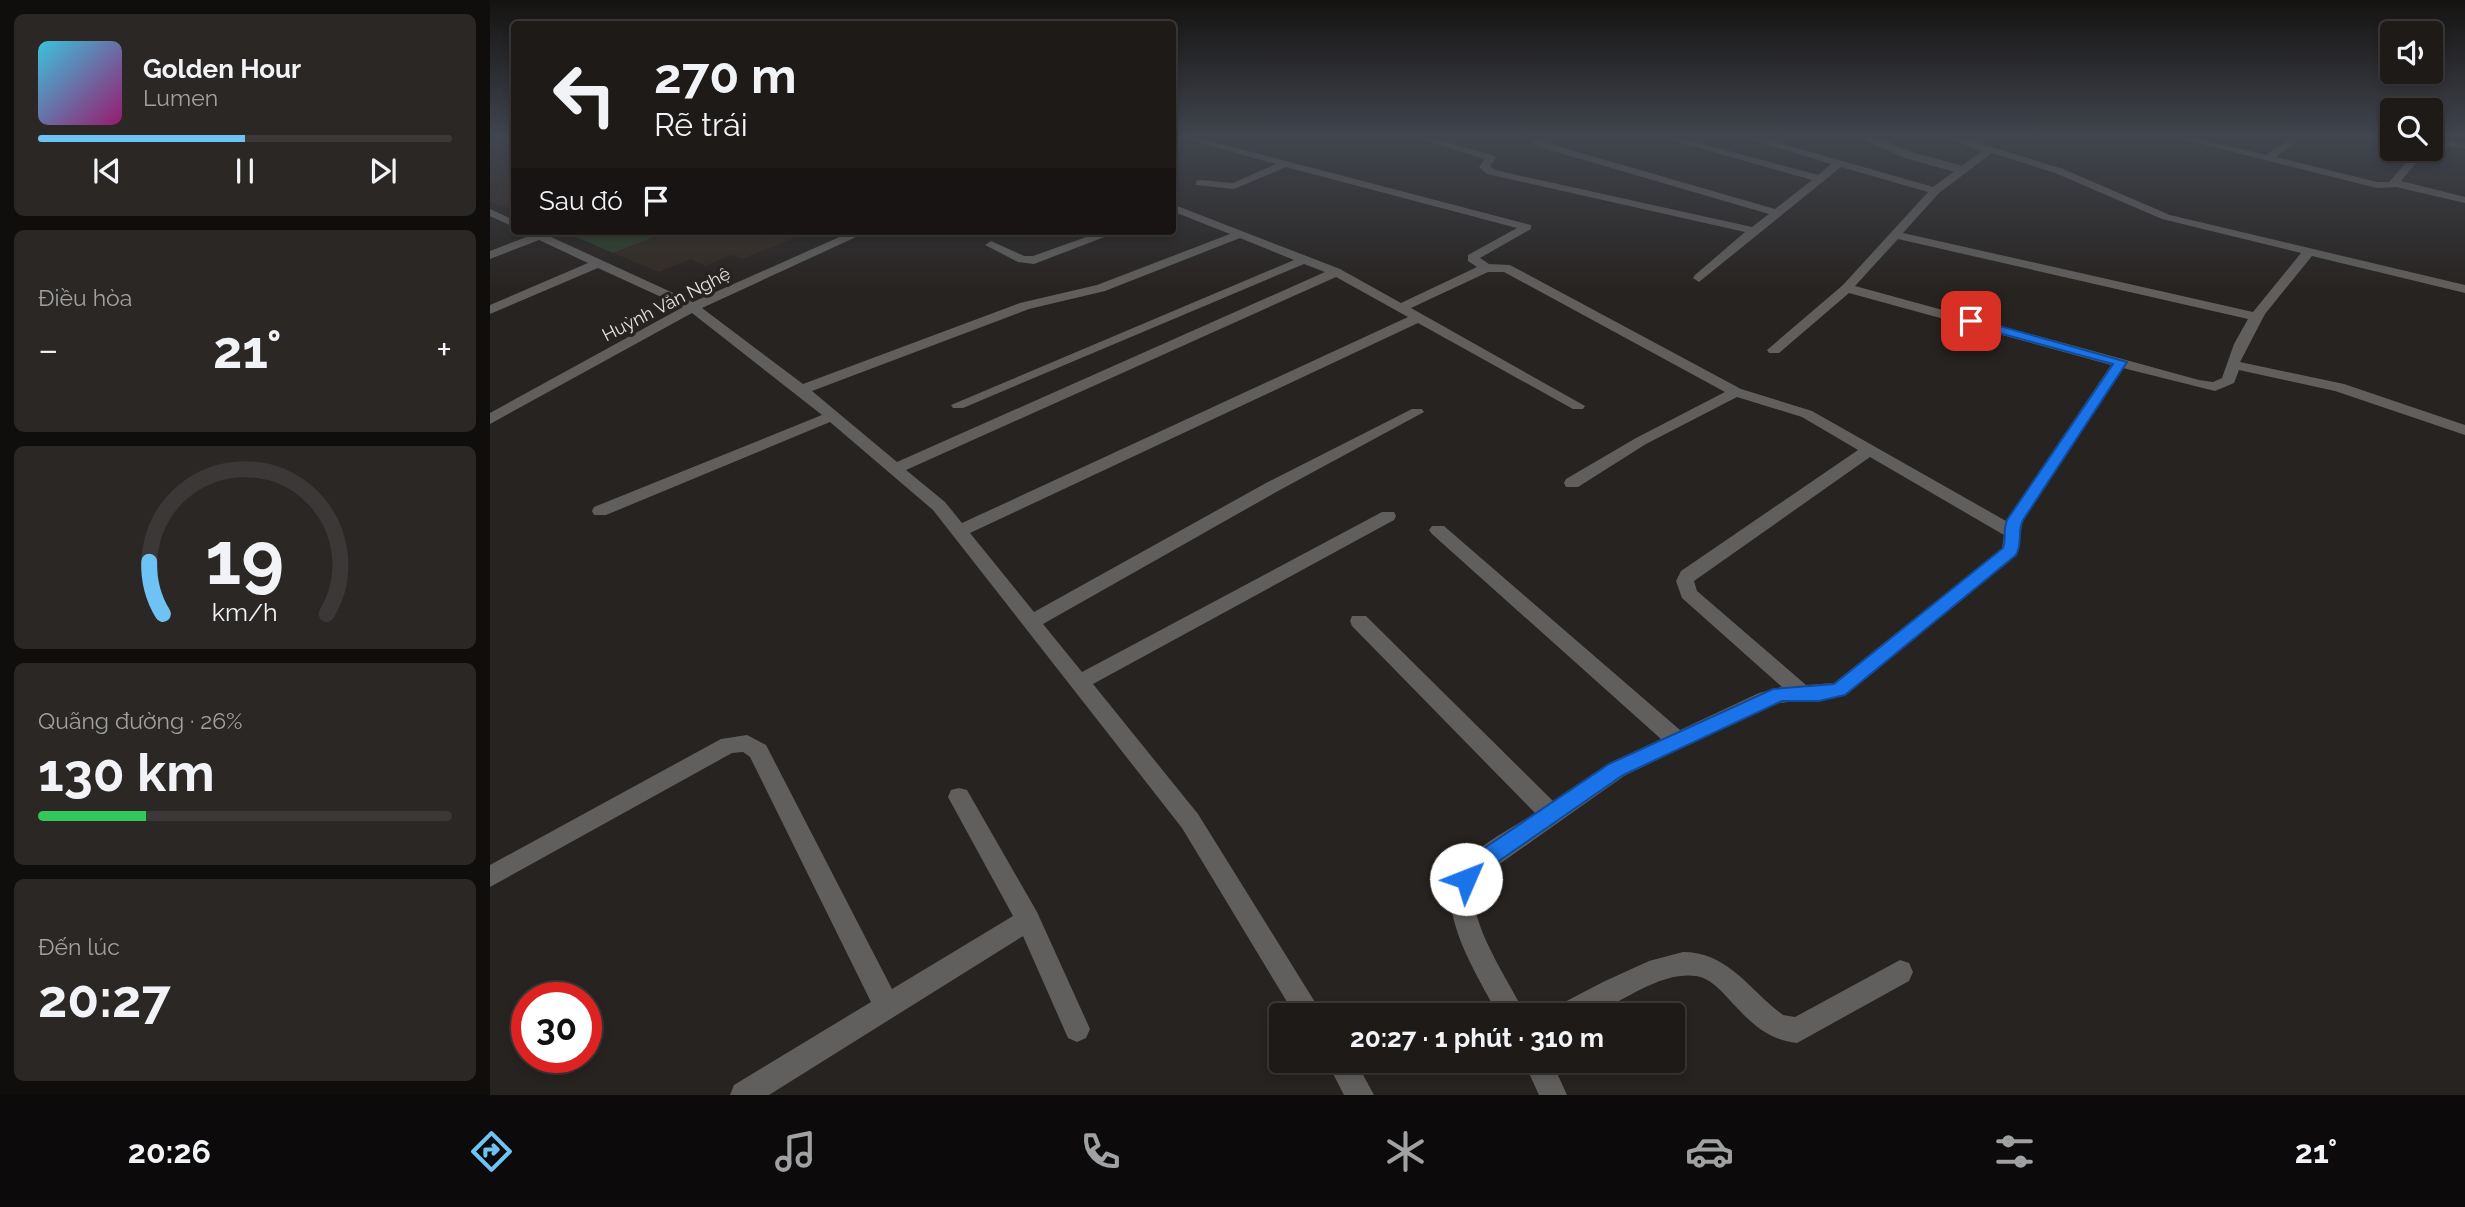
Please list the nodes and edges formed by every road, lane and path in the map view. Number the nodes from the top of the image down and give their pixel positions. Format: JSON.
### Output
{"nodes":[{"id":1,"x":1380,"y":189,"type":"edge"},
{"id":2,"x":1567,"y":189,"type":"edge"},
{"id":3,"x":1695,"y":189,"type":"edge"},
{"id":4,"x":1807,"y":189,"type":"edge"},
{"id":5,"x":1928,"y":189,"type":"edge"},
{"id":6,"x":1938,"y":189,"type":"edge"},
{"id":7,"x":2101,"y":189,"type":"edge"},
{"id":8,"x":2420,"y":189,"type":"edge"},
{"id":9,"x":1935,"y":191,"type":"junction"},
{"id":10,"x":2465,"y":200,"type":"edge"},
{"id":11,"x":1176,"y":209,"type":"edge"},
{"id":12,"x":490,"y":212,"type":"edge"},
{"id":13,"x":1777,"y":213,"type":"junction"},
{"id":14,"x":511,"y":222,"type":"edge"},
{"id":15,"x":1754,"y":231,"type":"junction"},
{"id":16,"x":1240,"y":234,"type":"junction"},
{"id":17,"x":530,"y":235,"type":"edge"},
{"id":18,"x":538,"y":235,"type":"edge"},
{"id":19,"x":854,"y":235,"type":"edge"},
{"id":20,"x":1103,"y":235,"type":"edge"},
{"id":21,"x":1895,"y":235,"type":"junction"},
{"id":22,"x":991,"y":245,"type":"dead end"},
{"id":23,"x":2308,"y":253,"type":"junction"},
{"id":24,"x":490,"y":255,"type":"edge"},
{"id":25,"x":1303,"y":260,"type":"junction"},
{"id":26,"x":598,"y":263,"type":"junction"},
{"id":27,"x":1486,"y":268,"type":"junction"},
{"id":28,"x":1336,"y":272,"type":"junction"},
{"id":29,"x":1699,"y":278,"type":"dead end"},
{"id":30,"x":1847,"y":288,"type":"junction"},
{"id":31,"x":2465,"y":289,"type":"edge"},
{"id":32,"x":693,"y":307,"type":"junction"},
{"id":33,"x":1400,"y":308,"type":"junction"},
{"id":34,"x":490,"y":310,"type":"edge"},
{"id":35,"x":2256,"y":317,"type":"junction"},
{"id":36,"x":1418,"y":318,"type":"junction"},
{"id":37,"x":1774,"y":350,"type":"dead end"},
{"id":38,"x":2120,"y":362,"type":"junction"},
{"id":39,"x":2232,"y":364,"type":"junction"},
{"id":40,"x":802,"y":390,"type":"junction"},
{"id":41,"x":1735,"y":392,"type":"junction"},
{"id":42,"x":958,"y":405,"type":"dead end"},
{"id":43,"x":1578,"y":406,"type":"dead end"},
{"id":44,"x":1417,"y":412,"type":"dead end"},
{"id":45,"x":832,"y":415,"type":"junction"},
{"id":46,"x":490,"y":419,"type":"edge"},
{"id":47,"x":2465,"y":430,"type":"edge"},
{"id":48,"x":1869,"y":450,"type":"junction"},
{"id":49,"x":895,"y":469,"type":"junction"},
{"id":50,"x":1572,"y":483,"type":"dead end"},
{"id":51,"x":600,"y":512,"type":"dead end"},
{"id":52,"x":1388,"y":516,"type":"dead end"},
{"id":53,"x":1438,"y":530,"type":"dead end"},
{"id":54,"x":959,"y":531,"type":"junction"},
{"id":55,"x":2010,"y":531,"type":"junction"},
{"id":56,"x":1359,"y":621,"type":"dead end"},
{"id":57,"x":1031,"y":622,"type":"junction"},
{"id":58,"x":1080,"y":682,"type":"junction"},
{"id":59,"x":1802,"y":693,"type":"junction"},
{"id":60,"x":1678,"y":740,"type":"junction"},
{"id":61,"x":959,"y":797,"type":"dead end"},
{"id":62,"x":1551,"y":814,"type":"junction"},
{"id":63,"x":490,"y":877,"type":"edge"},
{"id":64,"x":1028,"y":920,"type":"junction"},
{"id":65,"x":1900,"y":972,"type":"dead end"},
{"id":66,"x":1303,"y":1003,"type":"edge"},
{"id":67,"x":1506,"y":1003,"type":"edge"},
{"id":68,"x":1590,"y":1003,"type":"edge"},
{"id":69,"x":887,"y":1006,"type":"junction"},
{"id":70,"x":1077,"y":1029,"type":"dead end"},
{"id":71,"x":1347,"y":1073,"type":"edge"},
{"id":72,"x":1542,"y":1073,"type":"edge"},
{"id":73,"x":744,"y":1095,"type":"edge"},
{"id":74,"x":1360,"y":1095,"type":"edge"},
{"id":75,"x":1553,"y":1095,"type":"edge"}],
"edges":[{"from":1,"to":27,"type":"street"},
{"from":2,"to":15,"type":"street"},
{"from":3,"to":13,"type":"street"},
{"from":4,"to":13,"type":"street"},
{"from":5,"to":9,"type":"street"},
{"from":6,"to":9,"type":"street"},
{"from":7,"to":23,"type":"street"},
{"from":8,"to":10,"type":"street"},
{"from":9,"to":21,"type":"street"},
{"from":11,"to":16,"type":"street"},
{"from":12,"to":14,"type":"street"},
{"from":13,"to":15,"type":"street"},
{"from":15,"to":29,"type":"street"},
{"from":16,"to":25,"type":"street"},
{"from":16,"to":40,"type":"street"},
{"from":17,"to":24,"type":"street"},
{"from":18,"to":26,"type":"street"},
{"from":19,"to":32,"type":"street","name":"Huỳnh Văn Nghệ"},
{"from":20,"to":22,"type":"street"},
{"from":21,"to":30,"type":"street"},
{"from":21,"to":35,"type":"street"},
{"from":23,"to":31,"type":"street"},
{"from":23,"to":35,"type":"street"},
{"from":25,"to":28,"type":"street"},
{"from":25,"to":42,"type":"street"},
{"from":26,"to":32,"type":"street"},
{"from":26,"to":34,"type":"street"},
{"from":27,"to":33,"type":"street"},
{"from":27,"to":41,"type":"street"},
{"from":28,"to":33,"type":"street"},
{"from":28,"to":49,"type":"street"},
{"from":30,"to":37,"type":"street"},
{"from":30,"to":38,"type":"street"},
{"from":32,"to":40,"type":"street"},
{"from":32,"to":46,"type":"street","name":"Huỳnh Văn Nghệ"},
{"from":33,"to":36,"type":"street"},
{"from":35,"to":39,"type":"street"},
{"from":36,"to":43,"type":"street"},
{"from":36,"to":54,"type":"street"},
{"from":38,"to":39,"type":"street"},
{"from":38,"to":55,"type":"street"},
{"from":39,"to":47,"type":"street"},
{"from":40,"to":45,"type":"street"},
{"from":41,"to":48,"type":"street"},
{"from":41,"to":50,"type":"street"},
{"from":44,"to":57,"type":"street"},
{"from":45,"to":49,"type":"street"},
{"from":45,"to":51,"type":"street"},
{"from":48,"to":55,"type":"street"},
{"from":48,"to":59,"type":"street"},
{"from":49,"to":54,"type":"street"},
{"from":52,"to":58,"type":"street"},
{"from":53,"to":60,"type":"street"},
{"from":54,"to":57,"type":"street"},
{"from":55,"to":59,"type":"street"},
{"from":56,"to":62,"type":"street"},
{"from":57,"to":58,"type":"street"},
{"from":58,"to":66,"type":"street"},
{"from":59,"to":60,"type":"street"},
{"from":60,"to":62,"type":"street"},
{"from":61,"to":64,"type":"street"},
{"from":62,"to":67,"type":"street"},
{"from":63,"to":69,"type":"street"},
{"from":64,"to":69,"type":"street"},
{"from":64,"to":70,"type":"street"},
{"from":65,"to":68,"type":"street"},
{"from":69,"to":73,"type":"street"},
{"from":71,"to":74,"type":"street"},
{"from":72,"to":75,"type":"street"}]}
